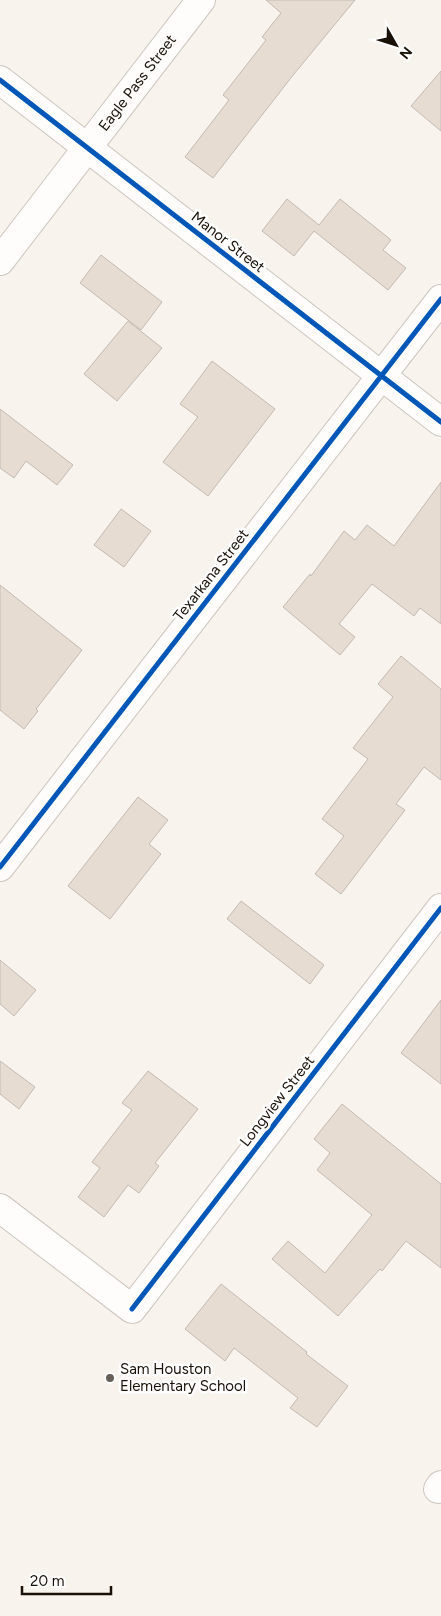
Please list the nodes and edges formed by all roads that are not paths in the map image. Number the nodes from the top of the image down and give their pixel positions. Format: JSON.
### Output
{"nodes":[{"id":1,"x":201,"y":0,"type":"edge"},
{"id":2,"x":0,"y":80,"type":"edge"},
{"id":3,"x":87,"y":148,"type":"junction"},
{"id":4,"x":0,"y":261,"type":"edge"},
{"id":5,"x":441,"y":299,"type":"edge"},
{"id":6,"x":381,"y":376,"type":"junction"},
{"id":7,"x":441,"y":422,"type":"edge"},
{"id":8,"x":0,"y":868,"type":"edge"},
{"id":9,"x":441,"y":908,"type":"edge"},
{"id":10,"x":0,"y":1208,"type":"edge"}],
"edges":[{"from":1,"to":3,"type":"street","name":"Eagle Pass Street"},
{"from":2,"to":3,"type":"street","name":"Manor Street"},
{"from":3,"to":4,"type":"street","name":"Eagle Pass Street"},
{"from":3,"to":6,"type":"street","name":"Manor Street"},
{"from":5,"to":6,"type":"street","name":"Texarkana Street"},
{"from":6,"to":7,"type":"street","name":"Manor Street"},
{"from":6,"to":8,"type":"street","name":"Texarkana Street"},
{"from":9,"to":10,"type":"street","name":"Longview Street"}]}
